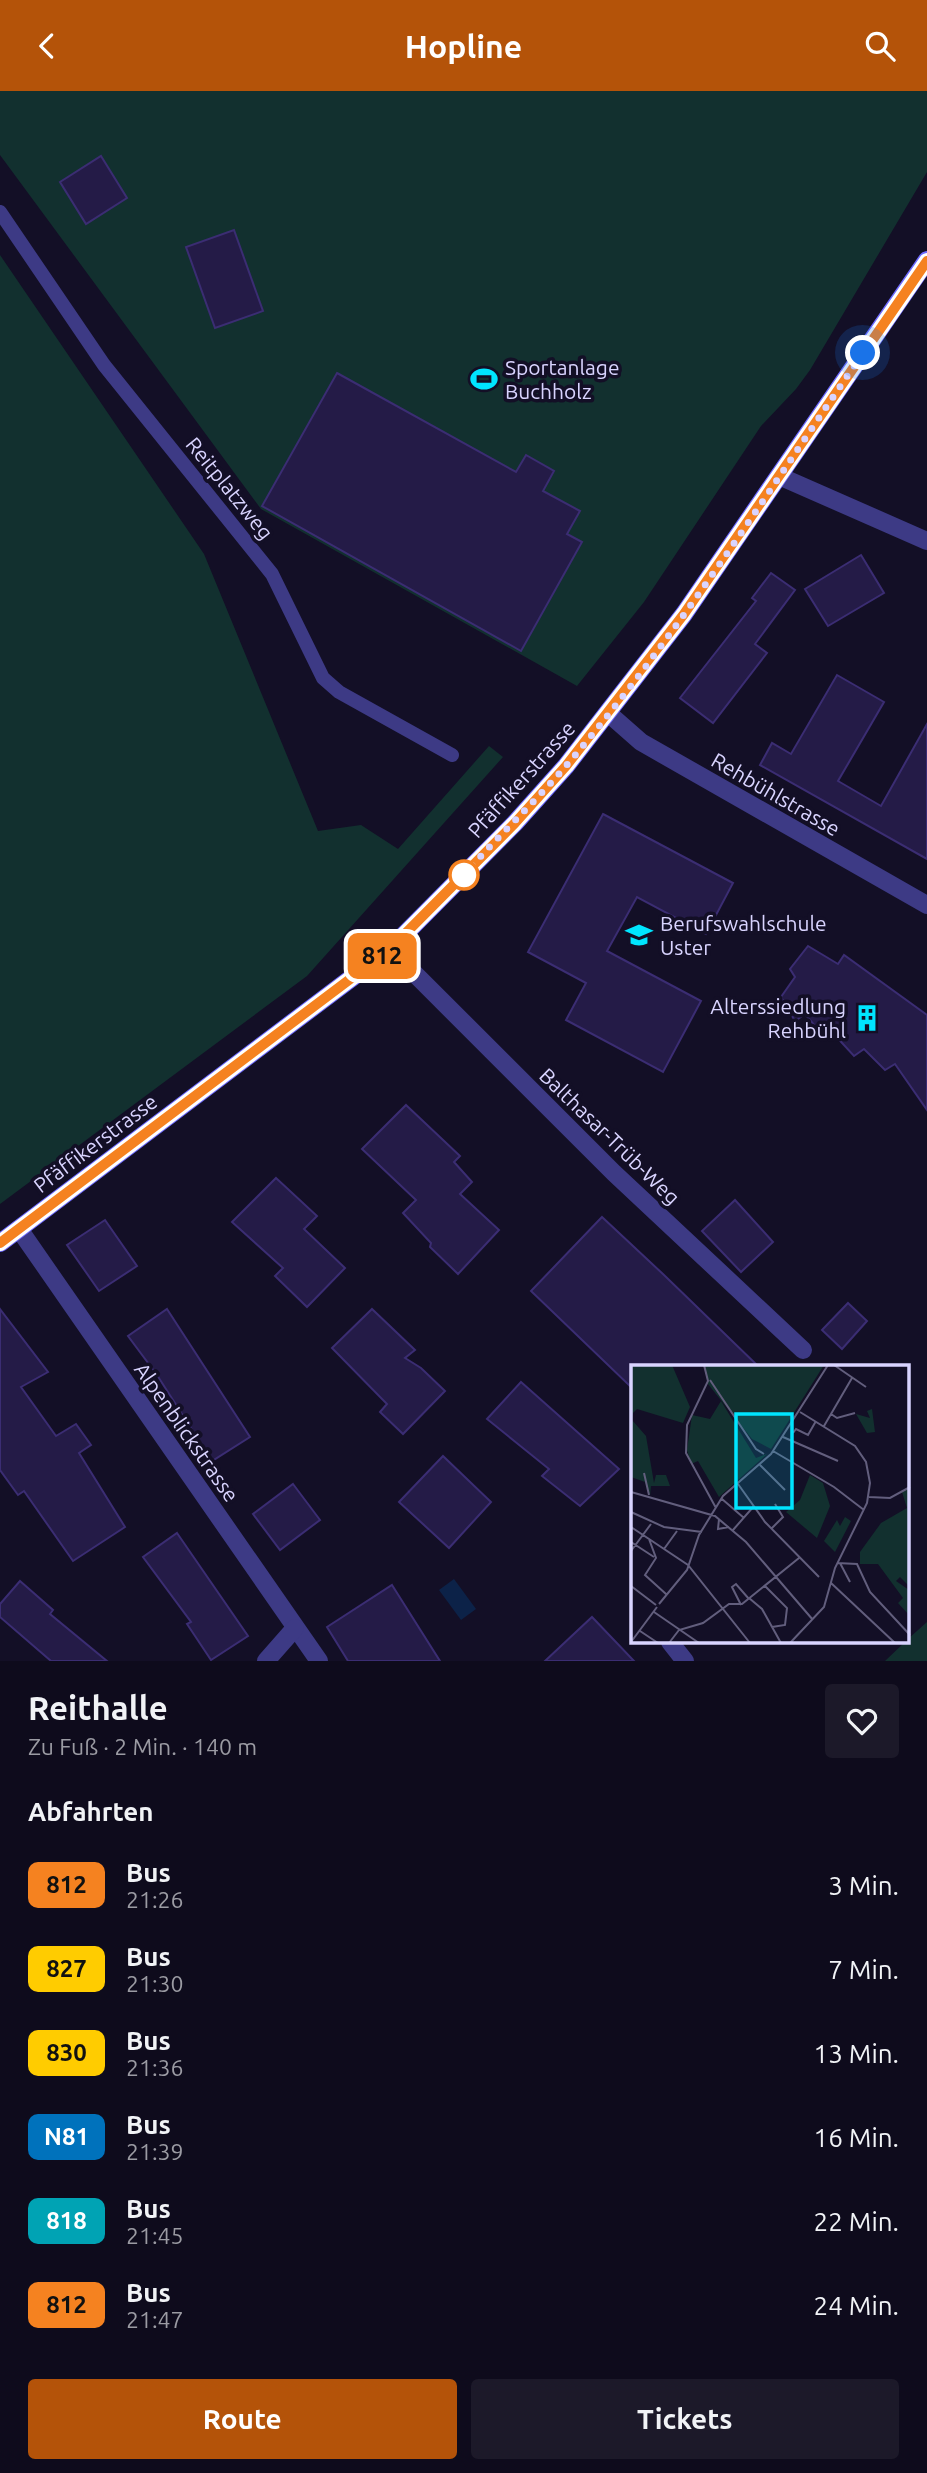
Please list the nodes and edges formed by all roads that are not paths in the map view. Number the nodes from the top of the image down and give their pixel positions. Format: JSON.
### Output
{"nodes":[{"id":1,"x":0,"y":212,"type":"edge"},
{"id":2,"x":927,"y":261,"type":"edge"},
{"id":3,"x":779,"y":476,"type":"junction"},
{"id":4,"x":927,"y":541,"type":"edge"},
{"id":5,"x":608,"y":713,"type":"junction"},
{"id":6,"x":452,"y":755,"type":"dead end"},
{"id":7,"x":927,"y":905,"type":"edge"},
{"id":8,"x":390,"y":949,"type":"junction"},
{"id":9,"x":19,"y":1229,"type":"junction"},
{"id":10,"x":0,"y":1243,"type":"edge"},
{"id":11,"x":803,"y":1350,"type":"dead end"},
{"id":12,"x":295,"y":1627,"type":"junction"},
{"id":13,"x":671,"y":1643,"type":"edge"},
{"id":14,"x":266,"y":1661,"type":"edge"},
{"id":15,"x":319,"y":1661,"type":"edge"},
{"id":16,"x":685,"y":1661,"type":"edge"}],
"edges":[{"from":1,"to":6,"type":"lane","name":"Reitplatzweg"},
{"from":2,"to":3,"type":"main road","name":"Pfäffikerstrasse"},
{"from":3,"to":4,"type":"street"},
{"from":3,"to":5,"type":"main road","name":"Pfäffikerstrasse"},
{"from":5,"to":7,"type":"street","name":"Rehbühlstrasse"},
{"from":5,"to":8,"type":"main road","name":"Pfäffikerstrasse"},
{"from":8,"to":9,"type":"main road","name":"Pfäffikerstrasse"},
{"from":8,"to":11,"type":"street","name":"Balthasar-Trüb-Weg"},
{"from":9,"to":10,"type":"main road","name":"Pfäffikerstrasse"},
{"from":9,"to":12,"type":"street","name":"Alpenblickstrasse"},
{"from":12,"to":14,"type":"street"},
{"from":12,"to":15,"type":"street","name":"Alpenblickstrasse"},
{"from":13,"to":16,"type":"street"}]}
